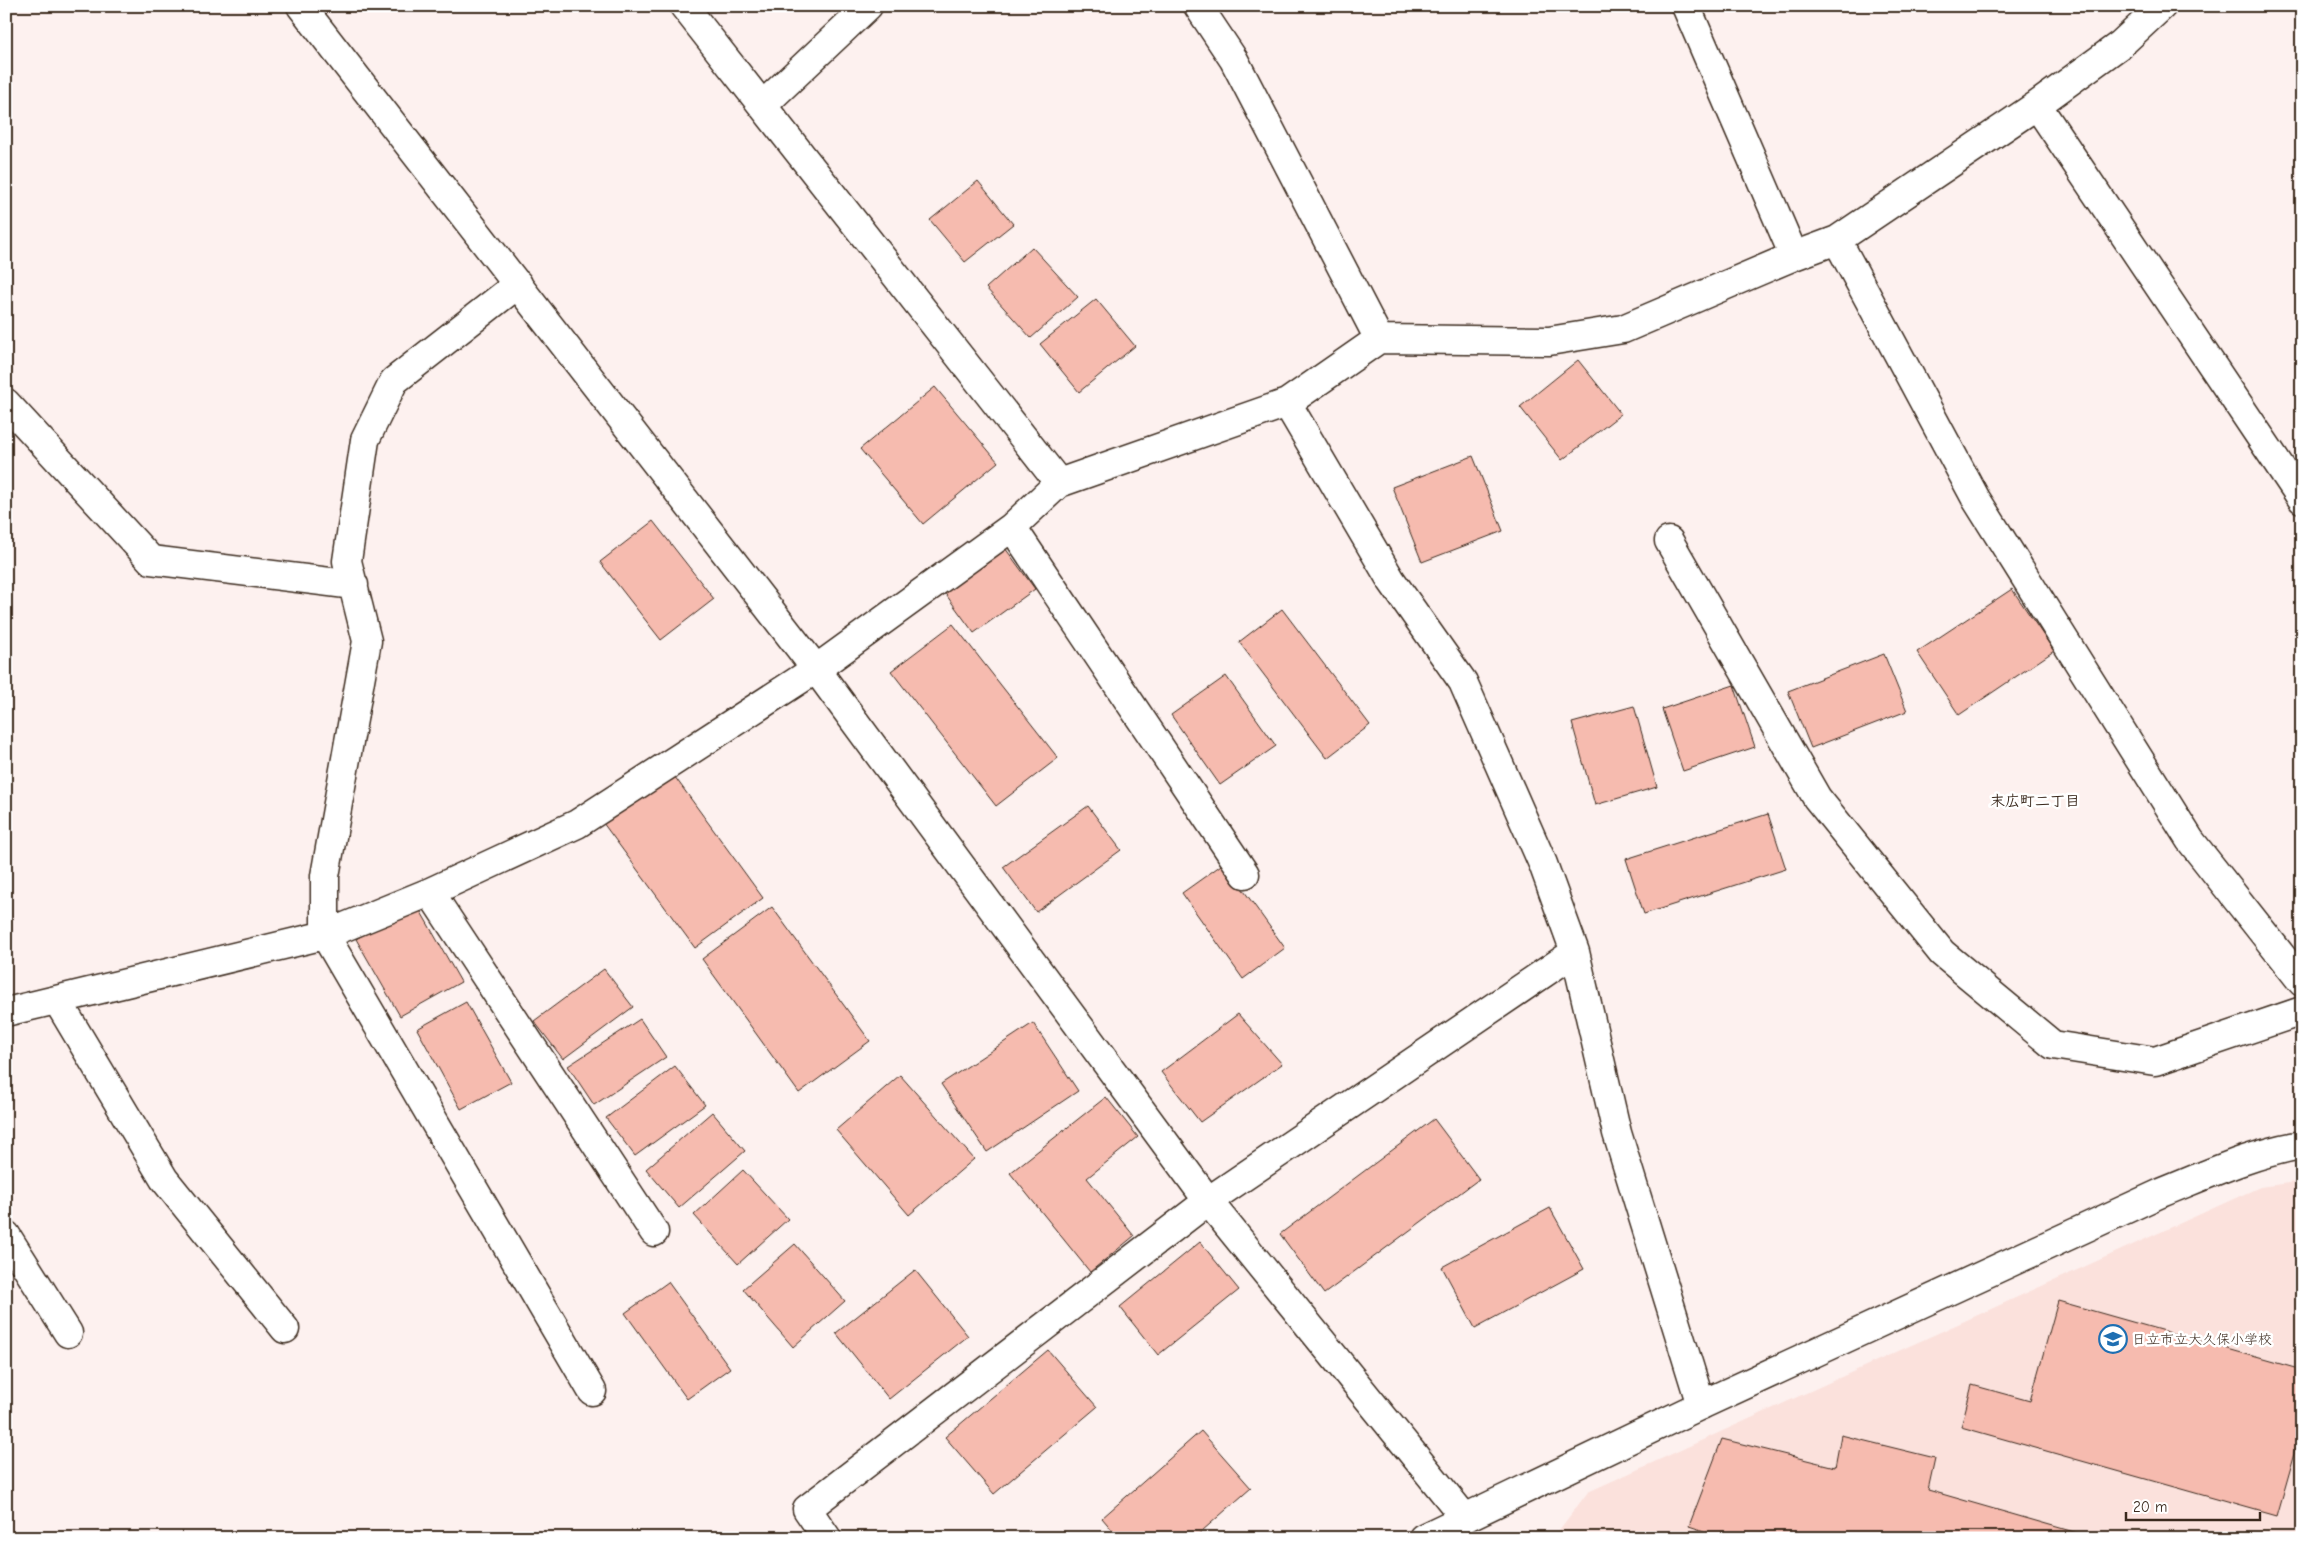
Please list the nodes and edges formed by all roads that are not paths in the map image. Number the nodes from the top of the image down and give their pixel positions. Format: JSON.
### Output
{"nodes":[{"id":1,"x":301,"y":6,"type":"edge"},
{"id":2,"x":684,"y":6,"type":"edge"},
{"id":3,"x":868,"y":6,"type":"edge"},
{"id":4,"x":1198,"y":6,"type":"edge"},
{"id":5,"x":1686,"y":6,"type":"edge"},
{"id":6,"x":2162,"y":6,"type":"edge"},
{"id":7,"x":763,"y":105,"type":"junction"},
{"id":8,"x":2037,"y":105,"type":"junction"},
{"id":9,"x":1838,"y":240,"type":"junction"},
{"id":10,"x":1794,"y":256,"type":"junction"},
{"id":11,"x":518,"y":284,"type":"junction"},
{"id":12,"x":1379,"y":339,"type":"junction"},
{"id":13,"x":6,"y":403,"type":"edge"},
{"id":14,"x":1286,"y":403,"type":"junction"},
{"id":15,"x":1059,"y":483,"type":"junction"},
{"id":16,"x":2302,"y":499,"type":"edge"},
{"id":17,"x":1012,"y":527,"type":"junction"},
{"id":18,"x":1669,"y":541,"type":"dead end"},
{"id":19,"x":354,"y":585,"type":"junction"},
{"id":20,"x":816,"y":669,"type":"junction"},
{"id":21,"x":1245,"y":874,"type":"dead end"},
{"id":22,"x":430,"y":892,"type":"junction"},
{"id":23,"x":325,"y":935,"type":"junction"},
{"id":24,"x":1575,"y":952,"type":"junction"},
{"id":25,"x":2302,"y":982,"type":"edge"},
{"id":26,"x":57,"y":1000,"type":"junction"},
{"id":27,"x":2302,"y":1011,"type":"edge"},
{"id":28,"x":6,"y":1012,"type":"edge"},
{"id":29,"x":2302,"y":1146,"type":"edge"},
{"id":30,"x":1208,"y":1201,"type":"junction"},
{"id":31,"x":654,"y":1232,"type":"dead end"},
{"id":32,"x":6,"y":1235,"type":"edge"},
{"id":33,"x":285,"y":1329,"type":"dead end"},
{"id":34,"x":68,"y":1333,"type":"dead end"},
{"id":35,"x":592,"y":1391,"type":"dead end"},
{"id":36,"x":1701,"y":1405,"type":"junction"},
{"id":37,"x":1465,"y":1518,"type":"junction"},
{"id":38,"x":827,"y":1538,"type":"edge"},
{"id":39,"x":1423,"y":1538,"type":"edge"}],
"edges":[{"from":1,"to":11,"type":"street"},
{"from":2,"to":7,"type":"street"},
{"from":3,"to":7,"type":"street"},
{"from":4,"to":12,"type":"street"},
{"from":5,"to":10,"type":"street"},
{"from":6,"to":8,"type":"street"},
{"from":7,"to":15,"type":"street"},
{"from":8,"to":9,"type":"street"},
{"from":8,"to":16,"type":"street"},
{"from":9,"to":10,"type":"street"},
{"from":9,"to":25,"type":"street"},
{"from":10,"to":12,"type":"street"},
{"from":11,"to":19,"type":"street"},
{"from":11,"to":20,"type":"street"},
{"from":12,"to":14,"type":"street"},
{"from":13,"to":19,"type":"street"},
{"from":14,"to":15,"type":"street"},
{"from":14,"to":24,"type":"street"},
{"from":15,"to":17,"type":"street"},
{"from":17,"to":20,"type":"street"},
{"from":17,"to":21,"type":"street"},
{"from":18,"to":27,"type":"street"},
{"from":19,"to":23,"type":"street"},
{"from":20,"to":22,"type":"street"},
{"from":20,"to":30,"type":"street"},
{"from":22,"to":23,"type":"street"},
{"from":22,"to":31,"type":"street"},
{"from":23,"to":26,"type":"street"},
{"from":23,"to":35,"type":"street"},
{"from":24,"to":30,"type":"street"},
{"from":24,"to":36,"type":"street"},
{"from":26,"to":28,"type":"street"},
{"from":26,"to":33,"type":"street"},
{"from":29,"to":36,"type":"street"},
{"from":30,"to":37,"type":"street"},
{"from":30,"to":38,"type":"street"},
{"from":32,"to":34,"type":"street"},
{"from":36,"to":37,"type":"street"},
{"from":37,"to":39,"type":"street"}]}
